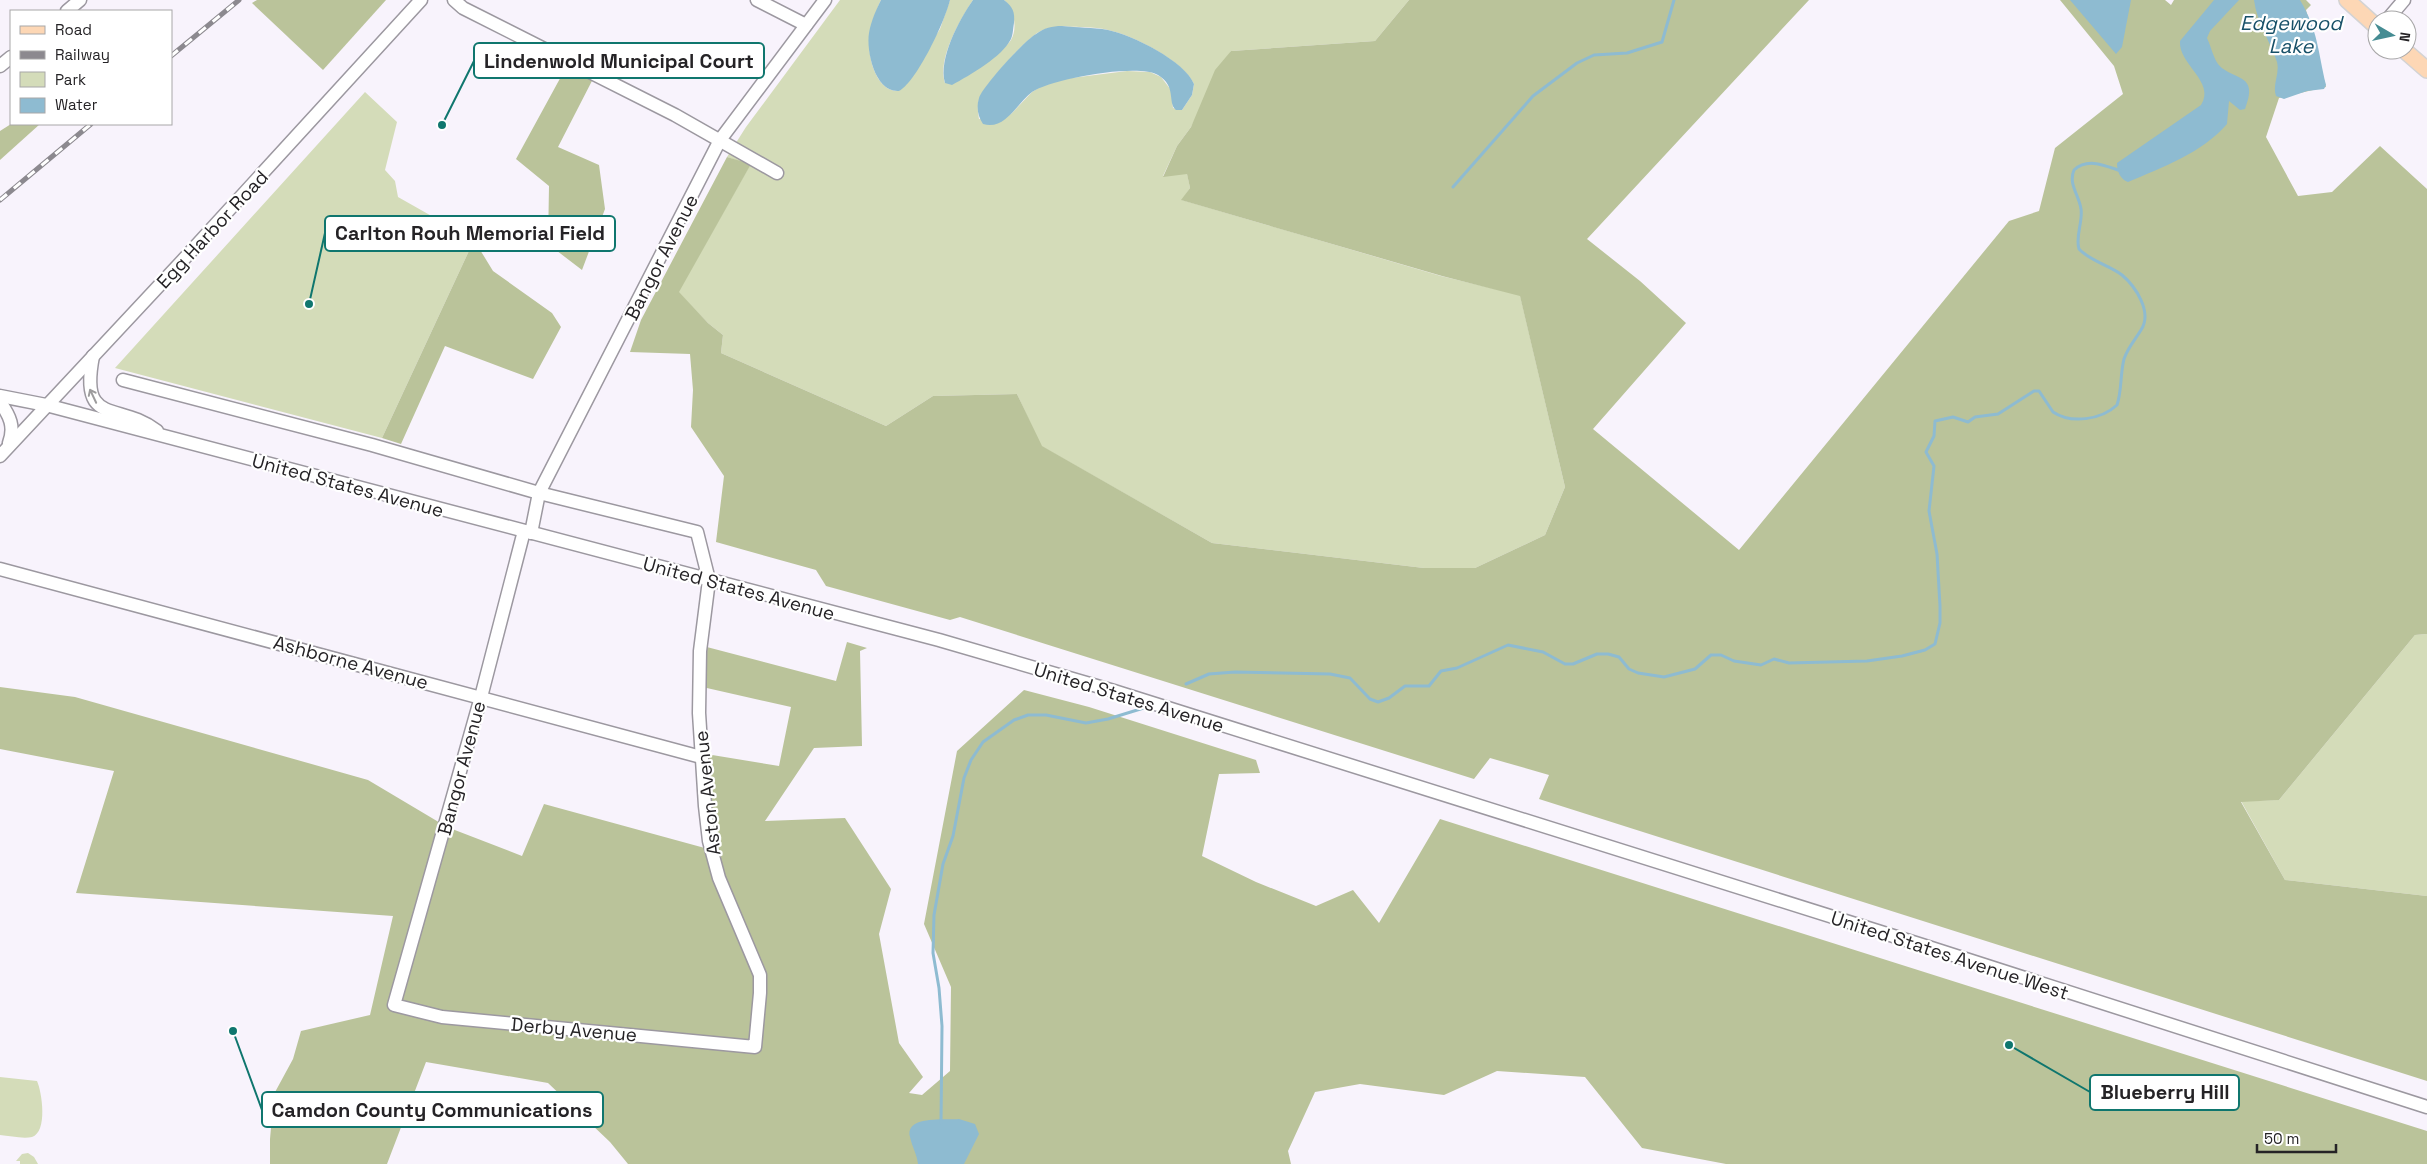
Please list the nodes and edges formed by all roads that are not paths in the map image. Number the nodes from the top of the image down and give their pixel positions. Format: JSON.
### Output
{"nodes":[{"id":1,"x":80,"y":0,"type":"edge"},
{"id":2,"x":421,"y":0,"type":"edge"},
{"id":3,"x":454,"y":0,"type":"edge"},
{"id":4,"x":757,"y":0,"type":"edge"},
{"id":5,"x":825,"y":0,"type":"edge"},
{"id":6,"x":2347,"y":0,"type":"edge"},
{"id":7,"x":2404,"y":0,"type":"edge"},
{"id":8,"x":68,"y":10,"type":"edge"},
{"id":9,"x":2396,"y":10,"type":"edge"},
{"id":10,"x":2367,"y":18,"type":"edge"},
{"id":11,"x":806,"y":25,"type":"junction"},
{"id":12,"x":10,"y":58,"type":"edge"},
{"id":13,"x":2416,"y":60,"type":"edge"},
{"id":14,"x":0,"y":66,"type":"edge"},
{"id":15,"x":2427,"y":70,"type":"edge"},
{"id":16,"x":720,"y":140,"type":"junction"},
{"id":17,"x":777,"y":173,"type":"dead end"},
{"id":18,"x":93,"y":356,"type":"junction"},
{"id":19,"x":123,"y":380,"type":"dead end"},
{"id":20,"x":0,"y":396,"type":"edge"},
{"id":21,"x":0,"y":402,"type":"edge"},
{"id":22,"x":46,"y":405,"type":"junction"},
{"id":23,"x":163,"y":436,"type":"junction"},
{"id":24,"x":3,"y":452,"type":"edge"},
{"id":25,"x":539,"y":493,"type":"junction"},
{"id":26,"x":528,"y":532,"type":"junction"},
{"id":27,"x":0,"y":569,"type":"edge"},
{"id":28,"x":709,"y":580,"type":"junction"},
{"id":29,"x":481,"y":697,"type":"junction"},
{"id":30,"x":701,"y":757,"type":"junction"},
{"id":31,"x":1472,"y":804,"type":"joint"},
{"id":32,"x":394,"y":1005,"type":"joint"},
{"id":33,"x":755,"y":1047,"type":"joint"},
{"id":34,"x":2427,"y":1107,"type":"edge"}],
"edges":[{"from":1,"to":8,"type":"street"},
{"from":2,"to":18,"type":"street","name":"Egg Harbor Road"},
{"from":3,"to":16,"type":"street"},
{"from":4,"to":11,"type":"street"},
{"from":5,"to":11,"type":"street","name":"Bangor Avenue"},
{"from":6,"to":10,"type":"main road"},
{"from":7,"to":9,"type":"street"},
{"from":11,"to":16,"type":"street","name":"Bangor Avenue"},
{"from":12,"to":14,"type":"street"},
{"from":13,"to":15,"type":"main road"},
{"from":16,"to":17,"type":"street"},
{"from":16,"to":25,"type":"street","name":"Bangor Avenue"},
{"from":18,"to":22,"type":"street","name":"Egg Harbor Road"},
{"from":23,"to":18,"type":"street","one_way":true},
{"from":19,"to":25,"type":"street"},
{"from":20,"to":22,"type":"street","name":"United States Avenue"},
{"from":21,"to":24,"type":"street"},
{"from":22,"to":23,"type":"street","name":"United States Avenue"},
{"from":22,"to":24,"type":"street","name":"Egg Harbor Road"},
{"from":23,"to":26,"type":"street","name":"United States Avenue"},
{"from":25,"to":26,"type":"street","name":"Bangor Avenue"},
{"from":25,"to":28,"type":"street","name":"Aston Avenue"},
{"from":26,"to":28,"type":"street","name":"United States Avenue"},
{"from":26,"to":29,"type":"street","name":"Bangor Avenue"},
{"from":27,"to":29,"type":"street","name":"Ashborne Avenue"},
{"from":28,"to":30,"type":"street","name":"Aston Avenue"},
{"from":28,"to":31,"type":"street","name":"United States Avenue"},
{"from":29,"to":30,"type":"street","name":"Ashborne Avenue"},
{"from":29,"to":32,"type":"street","name":"Bangor Avenue"},
{"from":30,"to":33,"type":"street","name":"Aston Avenue"},
{"from":31,"to":34,"type":"street","name":"United States Avenue West"},
{"from":32,"to":33,"type":"street","name":"Derby Avenue"}]}
